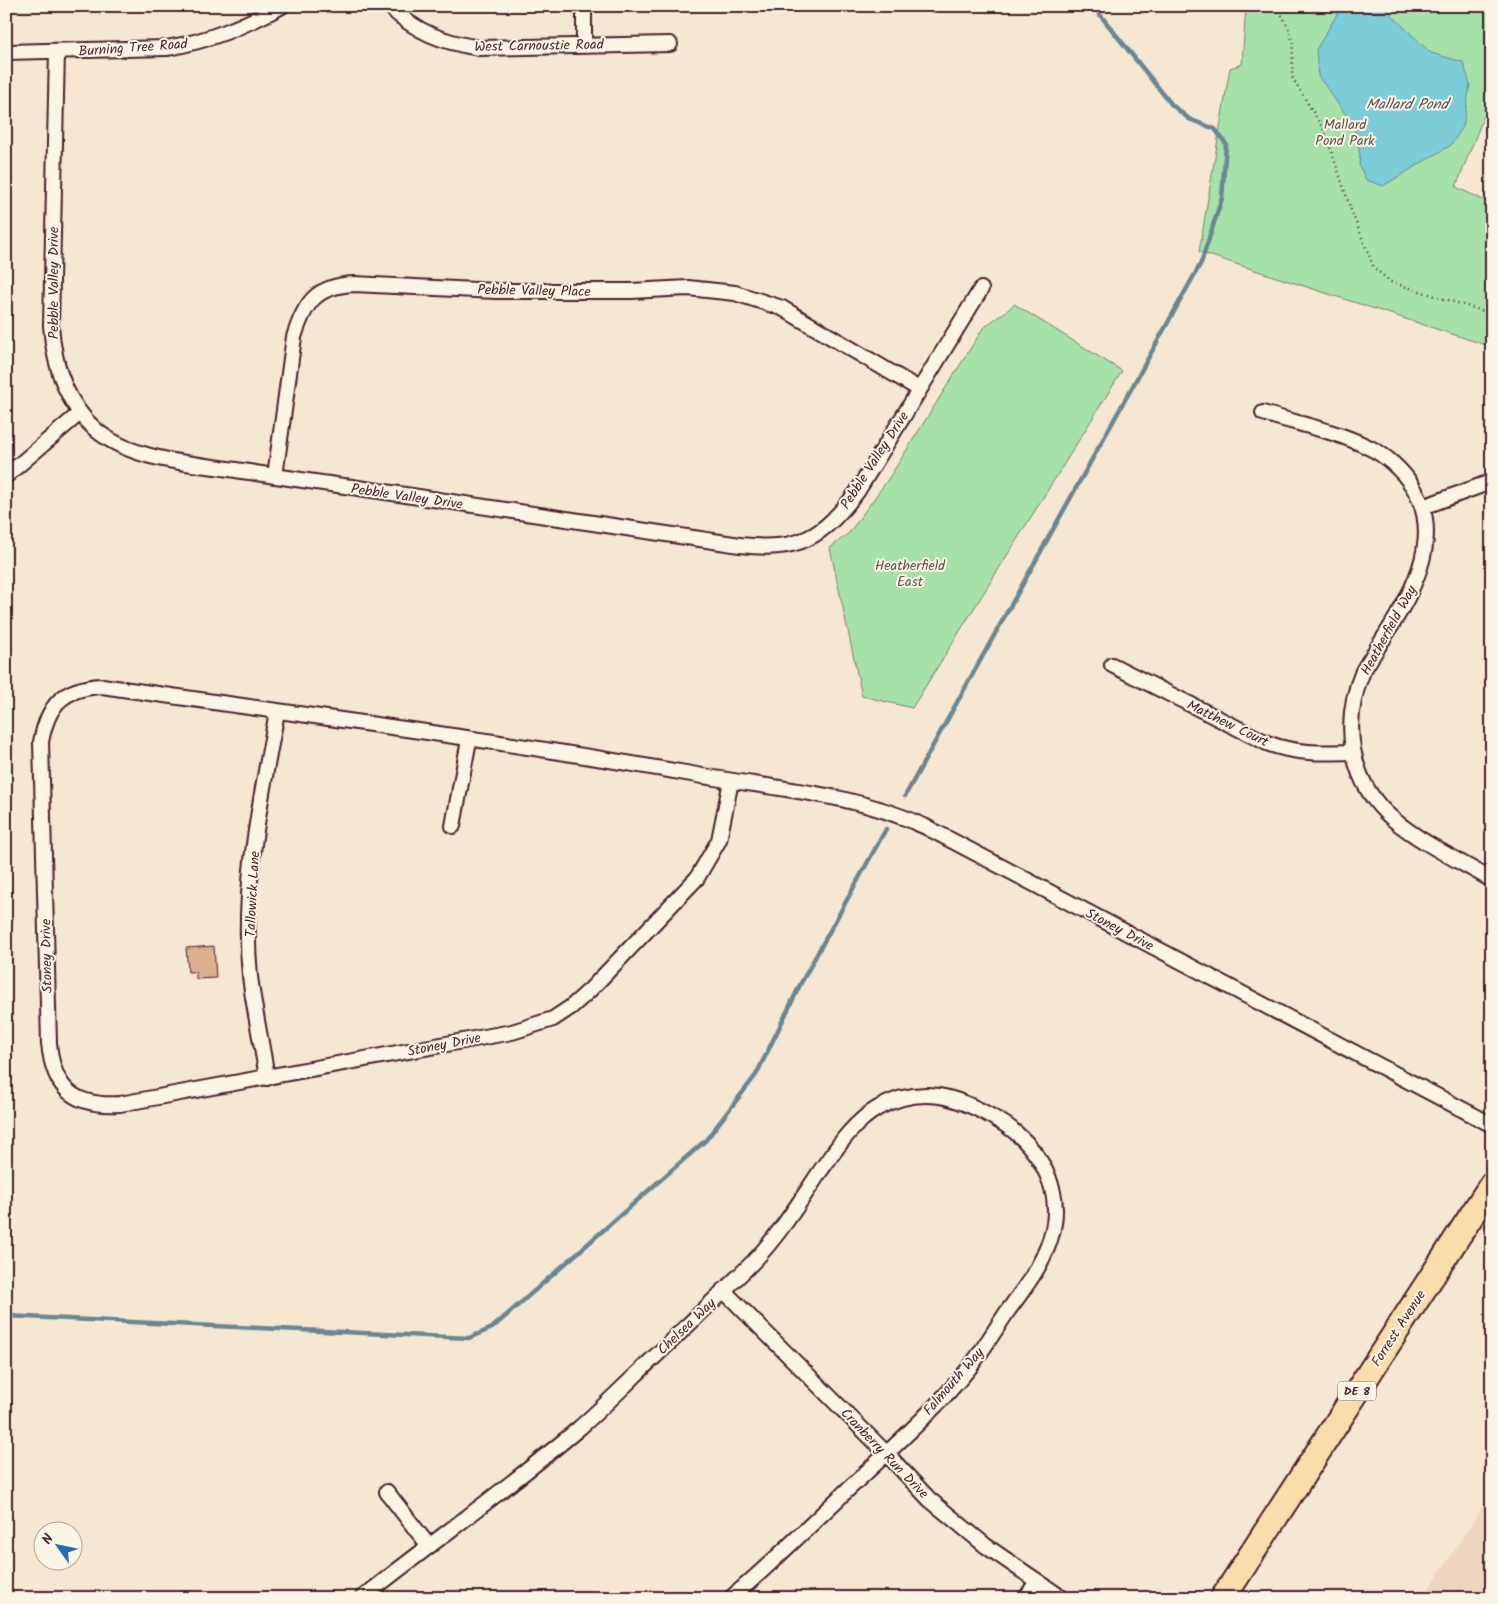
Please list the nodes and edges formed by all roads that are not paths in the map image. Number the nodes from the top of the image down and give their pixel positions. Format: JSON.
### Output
{"nodes":[{"id":1,"x":282,"y":6,"type":"edge"},
{"id":2,"x":390,"y":6,"type":"edge"},
{"id":3,"x":584,"y":6,"type":"edge"},
{"id":4,"x":670,"y":44,"type":"dead end"},
{"id":5,"x":584,"y":45,"type":"junction"},
{"id":6,"x":57,"y":51,"type":"junction"},
{"id":7,"x":6,"y":52,"type":"edge"},
{"id":8,"x":981,"y":289,"type":"dead end"},
{"id":9,"x":919,"y":389,"type":"junction"},
{"id":10,"x":80,"y":413,"type":"junction"},
{"id":11,"x":1263,"y":413,"type":"dead end"},
{"id":12,"x":6,"y":476,"type":"edge"},
{"id":13,"x":275,"y":476,"type":"junction"},
{"id":14,"x":1485,"y":484,"type":"dead end"},
{"id":15,"x":1423,"y":507,"type":"junction"},
{"id":16,"x":1112,"y":665,"type":"dead end"},
{"id":17,"x":277,"y":712,"type":"junction"},
{"id":18,"x":469,"y":740,"type":"junction"},
{"id":19,"x":1352,"y":752,"type":"junction"},
{"id":20,"x":731,"y":781,"type":"junction"},
{"id":21,"x":454,"y":826,"type":"dead end"},
{"id":22,"x":1492,"y":880,"type":"edge"},
{"id":23,"x":267,"y":1078,"type":"junction"},
{"id":24,"x":1001,"y":1121,"type":"joint"},
{"id":25,"x":1492,"y":1125,"type":"edge"},
{"id":26,"x":1492,"y":1184,"type":"edge"},
{"id":27,"x":723,"y":1290,"type":"junction"},
{"id":28,"x":886,"y":1453,"type":"junction"},
{"id":29,"x":387,"y":1492,"type":"dead end"},
{"id":30,"x":428,"y":1545,"type":"junction"},
{"id":31,"x":1037,"y":1581,"type":"junction"},
{"id":32,"x":362,"y":1598,"type":"edge"},
{"id":33,"x":731,"y":1598,"type":"edge"},
{"id":34,"x":1026,"y":1598,"type":"edge"},
{"id":35,"x":1062,"y":1598,"type":"edge"},
{"id":36,"x":1223,"y":1598,"type":"edge"}],
"edges":[{"from":1,"to":6,"type":"street","name":"Burning Tree Road"},
{"from":2,"to":5,"type":"street","name":"West Carnoustie Road"},
{"from":3,"to":5,"type":"street"},
{"from":4,"to":5,"type":"street","name":"West Carnoustie Road"},
{"from":6,"to":7,"type":"street","name":"Burning Tree Road"},
{"from":6,"to":10,"type":"street","name":"Pebble Valley Drive"},
{"from":8,"to":9,"type":"street","name":"Pebble Valley Drive"},
{"from":9,"to":13,"type":"street","name":"Pebble Valley Drive"},
{"from":9,"to":13,"type":"street","name":"Pebble Valley Place"},
{"from":10,"to":12,"type":"street"},
{"from":10,"to":13,"type":"street","name":"Pebble Valley Drive"},
{"from":11,"to":15,"type":"street","name":"Heatherfield Way"},
{"from":14,"to":15,"type":"street"},
{"from":15,"to":19,"type":"street","name":"Heatherfield Way"},
{"from":16,"to":19,"type":"street","name":"Matthew Court"},
{"from":17,"to":18,"type":"street","name":"Stoney Drive"},
{"from":17,"to":23,"type":"street","name":"Tallowick Lane"},
{"from":17,"to":23,"type":"street","name":"Stoney Drive"},
{"from":18,"to":20,"type":"street","name":"Stoney Drive"},
{"from":18,"to":21,"type":"street"},
{"from":19,"to":22,"type":"street","name":"Heatherfield Way"},
{"from":20,"to":23,"type":"street","name":"Stoney Drive"},
{"from":20,"to":25,"type":"street","name":"Stoney Drive"},
{"from":24,"to":27,"type":"street","name":"Chelsea Way"},
{"from":24,"to":28,"type":"street","name":"Falmouth Way"},
{"from":26,"to":36,"type":"highway","name":"Forrest Avenue","number":"DE 8"},
{"from":27,"to":28,"type":"street","name":"Cranberry Run Drive"},
{"from":27,"to":30,"type":"street","name":"Chelsea Way"},
{"from":28,"to":31,"type":"street","name":"Cranberry Run Drive"},
{"from":28,"to":33,"type":"street","name":"Falmouth Way"},
{"from":29,"to":30,"type":"street"},
{"from":30,"to":32,"type":"street","name":"Chelsea Way"},
{"from":31,"to":34,"type":"street"},
{"from":31,"to":35,"type":"street","name":"Cranberry Run Drive"}]}
